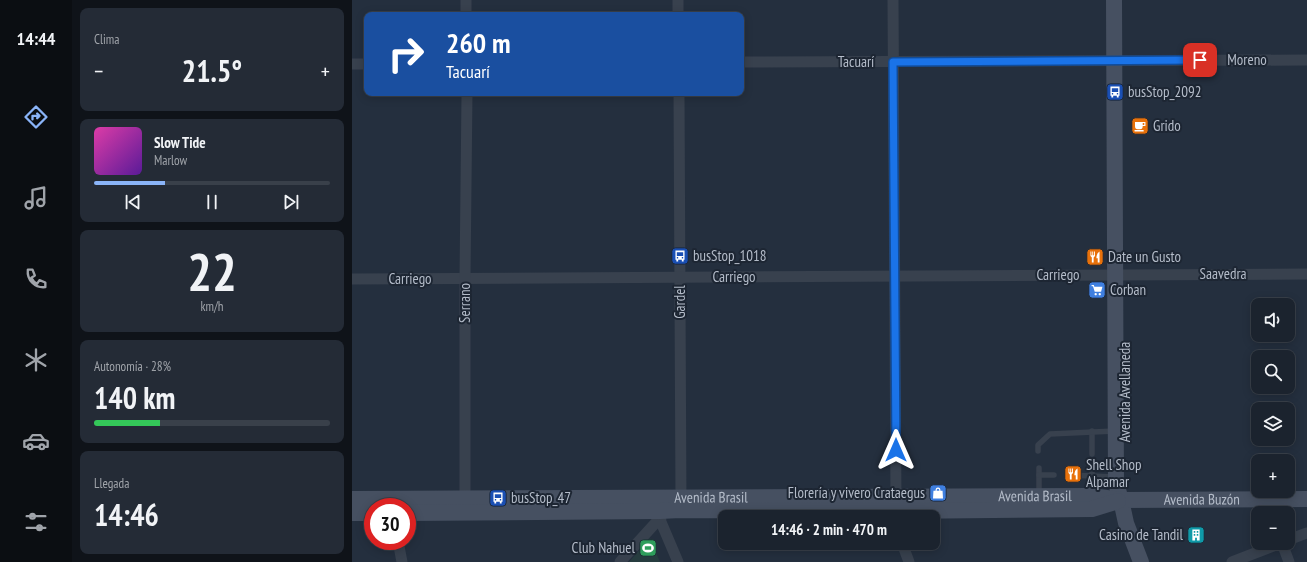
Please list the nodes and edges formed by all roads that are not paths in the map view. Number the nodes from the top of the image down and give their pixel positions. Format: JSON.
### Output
{"nodes":[{"id":1,"x":466,"y":0,"type":"edge"},
{"id":2,"x":678,"y":0,"type":"edge"},
{"id":3,"x":893,"y":0,"type":"edge"},
{"id":4,"x":1114,"y":0,"type":"edge"},
{"id":5,"x":1123,"y":0,"type":"edge"},
{"id":6,"x":466,"y":12,"type":"edge"},
{"id":7,"x":678,"y":12,"type":"edge"},
{"id":8,"x":1307,"y":60,"type":"edge"},
{"id":9,"x":1119,"y":61,"type":"junction"},
{"id":10,"x":744,"y":62,"type":"edge"},
{"id":11,"x":893,"y":62,"type":"junction"},
{"id":12,"x":352,"y":64,"type":"edge"},
{"id":13,"x":364,"y":64,"type":"edge"},
{"id":14,"x":467,"y":96,"type":"edge"},
{"id":15,"x":679,"y":96,"type":"edge"},
{"id":16,"x":1307,"y":274,"type":"edge"},
{"id":17,"x":1120,"y":275,"type":"junction"},
{"id":18,"x":894,"y":276,"type":"junction"},
{"id":19,"x":680,"y":277,"type":"junction"},
{"id":20,"x":465,"y":278,"type":"junction"},
{"id":21,"x":352,"y":279,"type":"edge"},
{"id":22,"x":1115,"y":431,"type":"junction"},
{"id":23,"x":1092,"y":432,"type":"junction"},
{"id":24,"x":1038,"y":451,"type":"dead end"},
{"id":25,"x":1092,"y":454,"type":"dead end"},
{"id":26,"x":1039,"y":468,"type":"dead end"},
{"id":27,"x":1092,"y":473,"type":"junction"},
{"id":28,"x":1039,"y":475,"type":"junction"},
{"id":29,"x":1054,"y":475,"type":"dead end"},
{"id":30,"x":1070,"y":475,"type":"dead end"},
{"id":31,"x":1116,"y":477,"type":"junction"},
{"id":32,"x":1040,"y":496,"type":"junction"},
{"id":33,"x":1092,"y":496,"type":"junction"},
{"id":34,"x":352,"y":499,"type":"edge"},
{"id":35,"x":1307,"y":499,"type":"edge"},
{"id":36,"x":1121,"y":500,"type":"junction"},
{"id":37,"x":681,"y":504,"type":"junction"},
{"id":38,"x":465,"y":505,"type":"junction"},
{"id":39,"x":896,"y":508,"type":"edge"},
{"id":40,"x":660,"y":509,"type":"junction"},
{"id":41,"x":416,"y":512,"type":"edge"},
{"id":42,"x":352,"y":513,"type":"edge"},
{"id":43,"x":364,"y":513,"type":"edge"},
{"id":44,"x":1307,"y":533,"type":"edge"},
{"id":45,"x":1295,"y":537,"type":"edge"},
{"id":46,"x":400,"y":550,"type":"edge"},
{"id":47,"x":905,"y":550,"type":"edge"},
{"id":48,"x":1263,"y":550,"type":"edge"},
{"id":49,"x":1284,"y":550,"type":"edge"},
{"id":50,"x":402,"y":562,"type":"edge"},
{"id":51,"x":620,"y":562,"type":"edge"},
{"id":52,"x":678,"y":562,"type":"edge"},
{"id":53,"x":909,"y":562,"type":"edge"},
{"id":54,"x":1141,"y":562,"type":"edge"},
{"id":55,"x":1232,"y":562,"type":"edge"},
{"id":56,"x":1289,"y":562,"type":"edge"}],
"edges":[{"from":1,"to":6,"type":"street"},
{"from":2,"to":7,"type":"street"},
{"from":3,"to":11,"type":"street"},
{"from":4,"to":9,"type":"main road","name":"Avenida Avellaneda"},
{"from":5,"to":9,"type":"main road","name":"Avenida Avellaneda"},
{"from":8,"to":9,"type":"street","name":"Moreno"},
{"from":9,"to":11,"type":"street","name":"Tacuarí"},
{"from":9,"to":17,"type":"main road","name":"Avenida Avellaneda"},
{"from":10,"to":11,"type":"street","name":"Tacuarí"},
{"from":11,"to":18,"type":"street"},
{"from":12,"to":13,"type":"street"},
{"from":14,"to":20,"type":"street","name":"Serrano"},
{"from":15,"to":19,"type":"street","name":"Gardel"},
{"from":16,"to":17,"type":"street","name":"Saavedra"},
{"from":17,"to":18,"type":"street","name":"Carriego"},
{"from":17,"to":22,"type":"main road","name":"Avenida Avellaneda"},
{"from":17,"to":36,"type":"main road","name":"Avenida Avellaneda"},
{"from":18,"to":19,"type":"street","name":"Carriego"},
{"from":18,"to":39,"type":"street"},
{"from":19,"to":20,"type":"street","name":"Carriego"},
{"from":19,"to":37,"type":"street","name":"Gardel"},
{"from":20,"to":21,"type":"street","name":"Carriego"},
{"from":20,"to":38,"type":"street","name":"Serrano"},
{"from":22,"to":23,"type":"lane"},
{"from":22,"to":31,"type":"main road","name":"Avenida Avellaneda"},
{"from":23,"to":24,"type":"lane"},
{"from":23,"to":25,"type":"lane"},
{"from":26,"to":28,"type":"lane"},
{"from":27,"to":30,"type":"lane"},
{"from":27,"to":31,"type":"lane"},
{"from":27,"to":33,"type":"lane"},
{"from":28,"to":29,"type":"lane"},
{"from":28,"to":32,"type":"lane"},
{"from":31,"to":36,"type":"main road","name":"Avenida Avellaneda"},
{"from":32,"to":33,"type":"main road","name":"Avenida Brasil"},
{"from":32,"to":39,"type":"main road","name":"Avenida Brasil"},
{"from":33,"to":36,"type":"main road","name":"Avenida Brasil"},
{"from":34,"to":38,"type":"main road","name":"Avenida Brasil"},
{"from":35,"to":36,"type":"main road","name":"Avenida Buzón"},
{"from":36,"to":39,"type":"main road","name":"Avenida Brasil"},
{"from":36,"to":54,"type":"main road"},
{"from":37,"to":39,"type":"main road","name":"Avenida Brasil"},
{"from":37,"to":40,"type":"main road","name":"Avenida Brasil"},
{"from":38,"to":40,"type":"main road","name":"Avenida Brasil"},
{"from":38,"to":41,"type":"main road","name":"Avenida Brasil"},
{"from":40,"to":51,"type":"street"},
{"from":40,"to":52,"type":"street"},
{"from":42,"to":43,"type":"main road"},
{"from":44,"to":45,"type":"street"},
{"from":46,"to":50,"type":"street"},
{"from":47,"to":53,"type":"street"},
{"from":48,"to":55,"type":"street"},
{"from":49,"to":56,"type":"street"}]}
